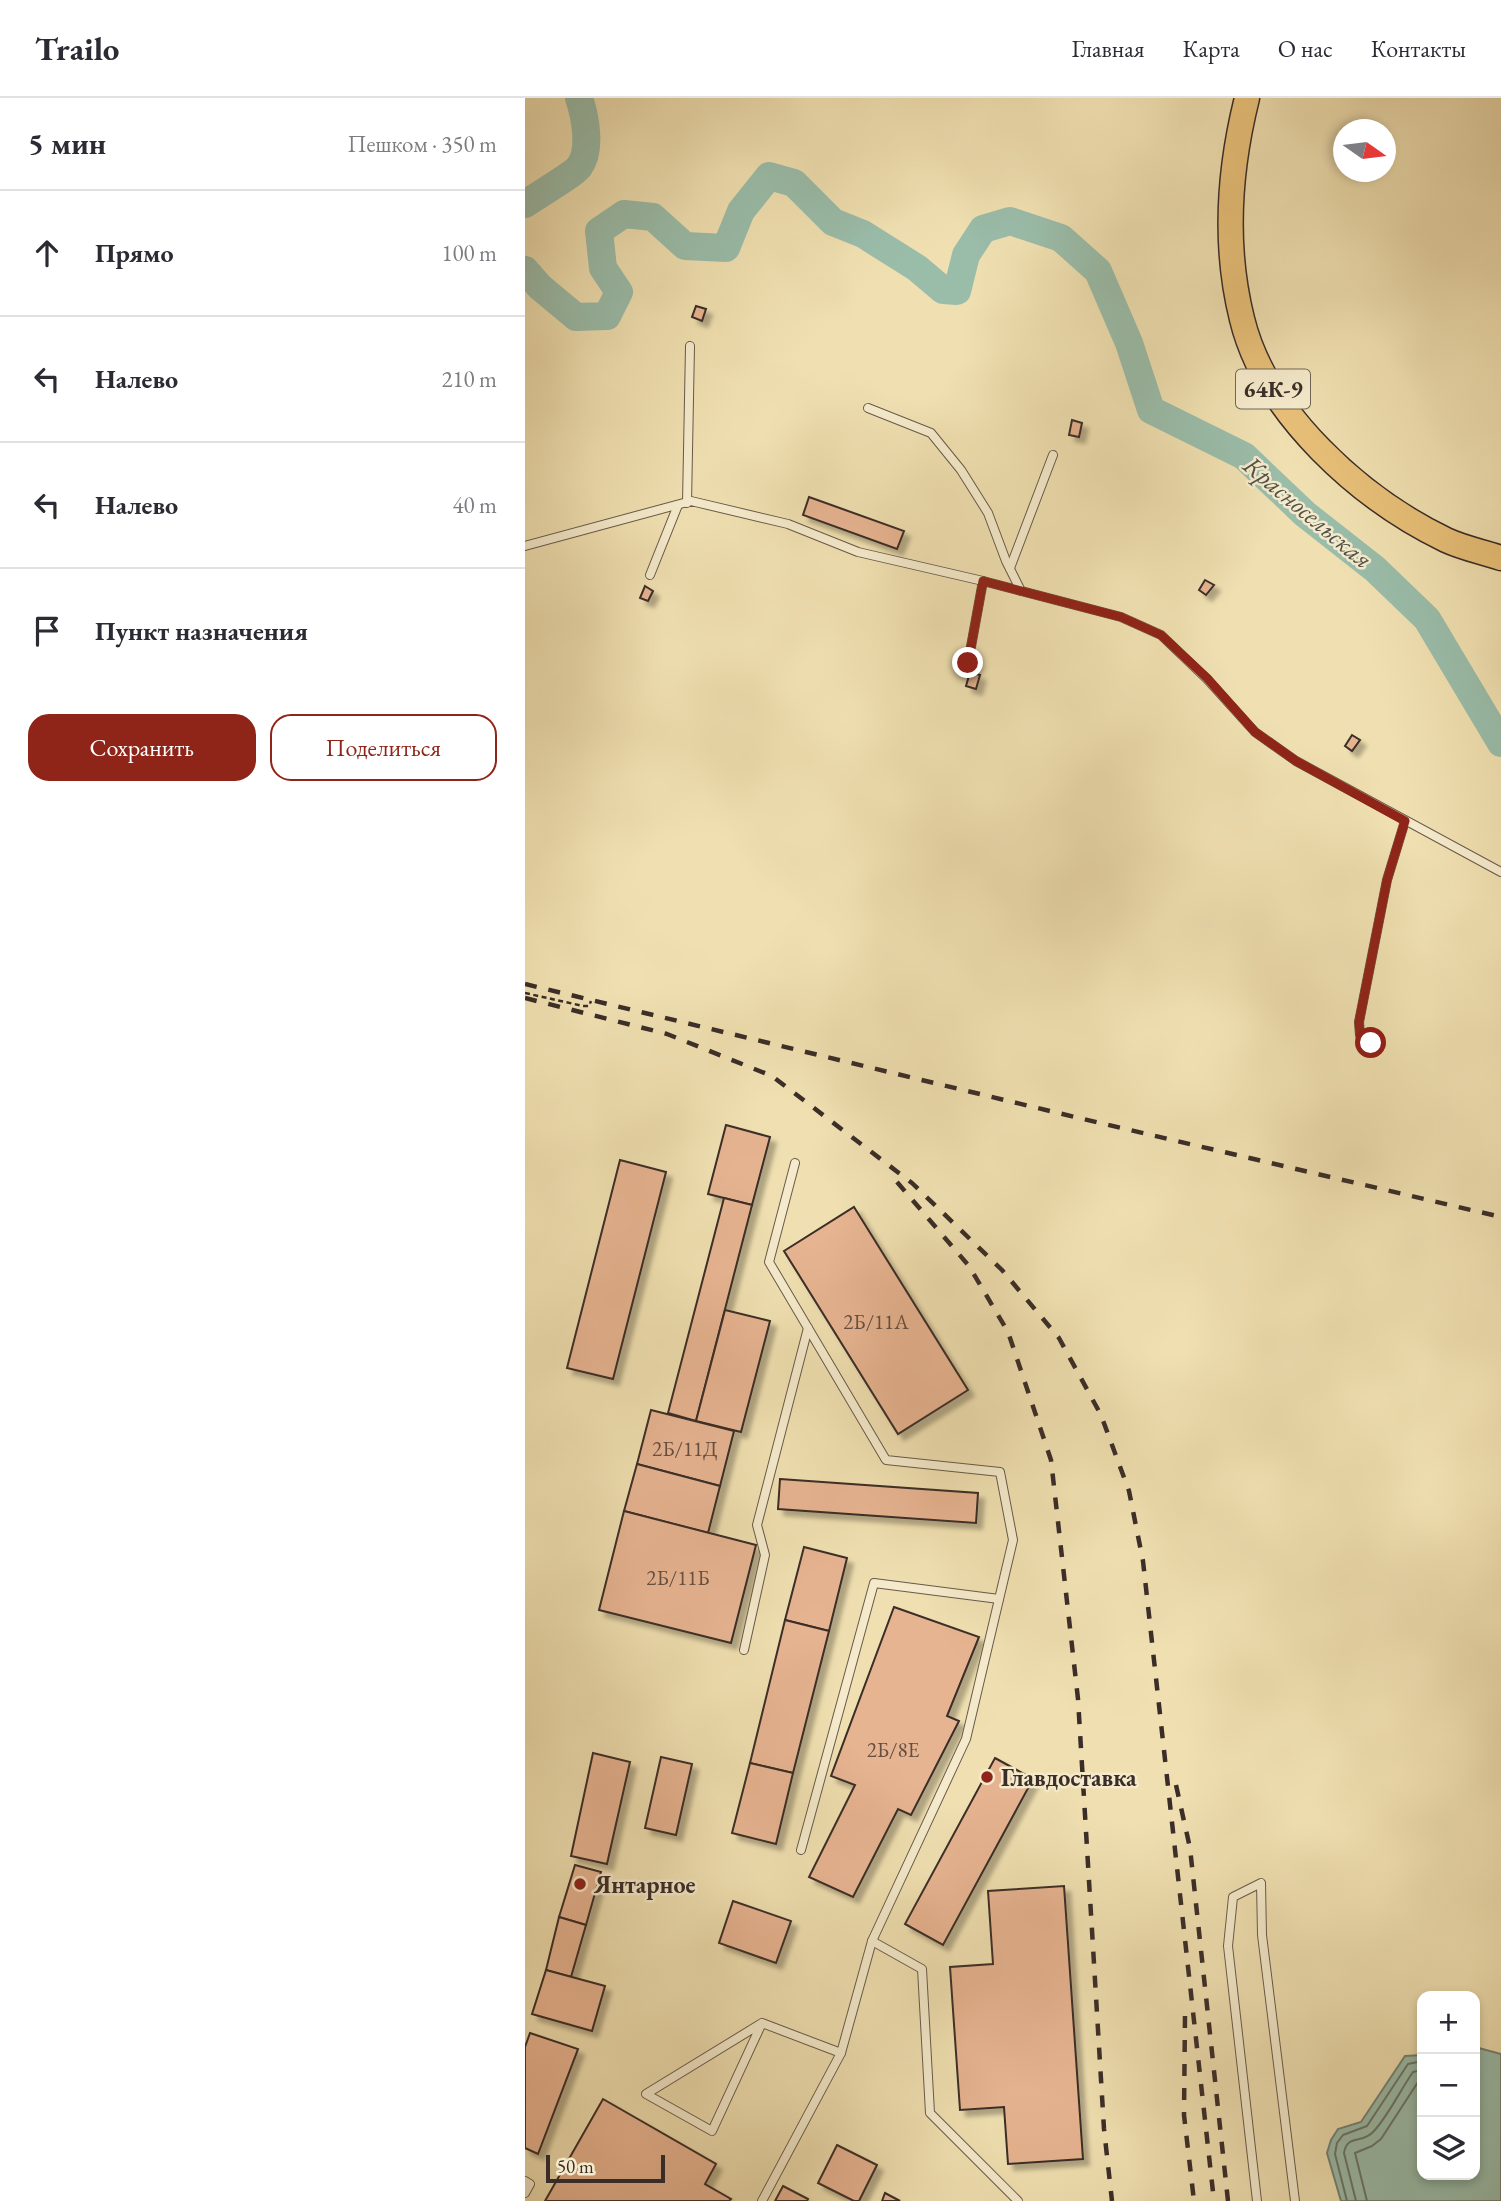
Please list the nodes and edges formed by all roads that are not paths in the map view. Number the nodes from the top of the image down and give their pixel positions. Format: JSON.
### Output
{"nodes":[{"id":1,"x":1247,"y":98,"type":"edge"},
{"id":2,"x":689,"y":346,"type":"dead end"},
{"id":3,"x":868,"y":408,"type":"dead end"},
{"id":4,"x":1053,"y":455,"type":"dead end"},
{"id":5,"x":683,"y":504,"type":"junction"},
{"id":6,"x":525,"y":546,"type":"edge"},
{"id":7,"x":1501,"y":558,"type":"edge"},
{"id":8,"x":1010,"y":568,"type":"junction"},
{"id":9,"x":650,"y":575,"type":"dead end"},
{"id":10,"x":983,"y":581,"type":"junction"},
{"id":11,"x":1021,"y":591,"type":"junction"},
{"id":12,"x":968,"y":663,"type":"dead end"},
{"id":13,"x":1405,"y":821,"type":"junction"},
{"id":14,"x":1501,"y":872,"type":"edge"},
{"id":15,"x":1371,"y":1043,"type":"dead end"},
{"id":16,"x":795,"y":1163,"type":"dead end"},
{"id":17,"x":808,"y":1328,"type":"junction"},
{"id":18,"x":999,"y":1599,"type":"junction"},
{"id":19,"x":744,"y":1650,"type":"dead end"},
{"id":20,"x":801,"y":1850,"type":"dead end"},
{"id":21,"x":872,"y":1941,"type":"junction"},
{"id":22,"x":762,"y":2023,"type":"junction"},
{"id":23,"x":841,"y":2053,"type":"junction"},
{"id":24,"x":525,"y":2181,"type":"edge"},
{"id":25,"x":525,"y":2193,"type":"edge"},
{"id":26,"x":762,"y":2201,"type":"edge"},
{"id":27,"x":1017,"y":2201,"type":"edge"},
{"id":28,"x":1257,"y":2201,"type":"edge"},
{"id":29,"x":1295,"y":2201,"type":"edge"}],
"edges":[{"from":1,"to":7,"type":"main road","number":"64К-9"},
{"from":2,"to":5,"type":"lane"},
{"from":3,"to":8,"type":"lane"},
{"from":4,"to":8,"type":"lane"},
{"from":5,"to":6,"type":"lane"},
{"from":5,"to":9,"type":"lane"},
{"from":5,"to":10,"type":"lane"},
{"from":8,"to":11,"type":"lane"},
{"from":10,"to":11,"type":"lane"},
{"from":10,"to":12,"type":"lane"},
{"from":11,"to":13,"type":"lane"},
{"from":13,"to":14,"type":"lane"},
{"from":13,"to":15,"type":"lane"},
{"from":16,"to":17,"type":"lane"},
{"from":17,"to":18,"type":"lane"},
{"from":17,"to":19,"type":"lane"},
{"from":18,"to":20,"type":"lane"},
{"from":18,"to":21,"type":"lane"},
{"from":21,"to":23,"type":"lane"},
{"from":21,"to":27,"type":"lane"},
{"from":22,"to":22,"type":"lane"},
{"from":22,"to":23,"type":"lane"},
{"from":23,"to":26,"type":"lane"},
{"from":24,"to":25,"type":"lane"},
{"from":28,"to":29,"type":"lane"}]}
